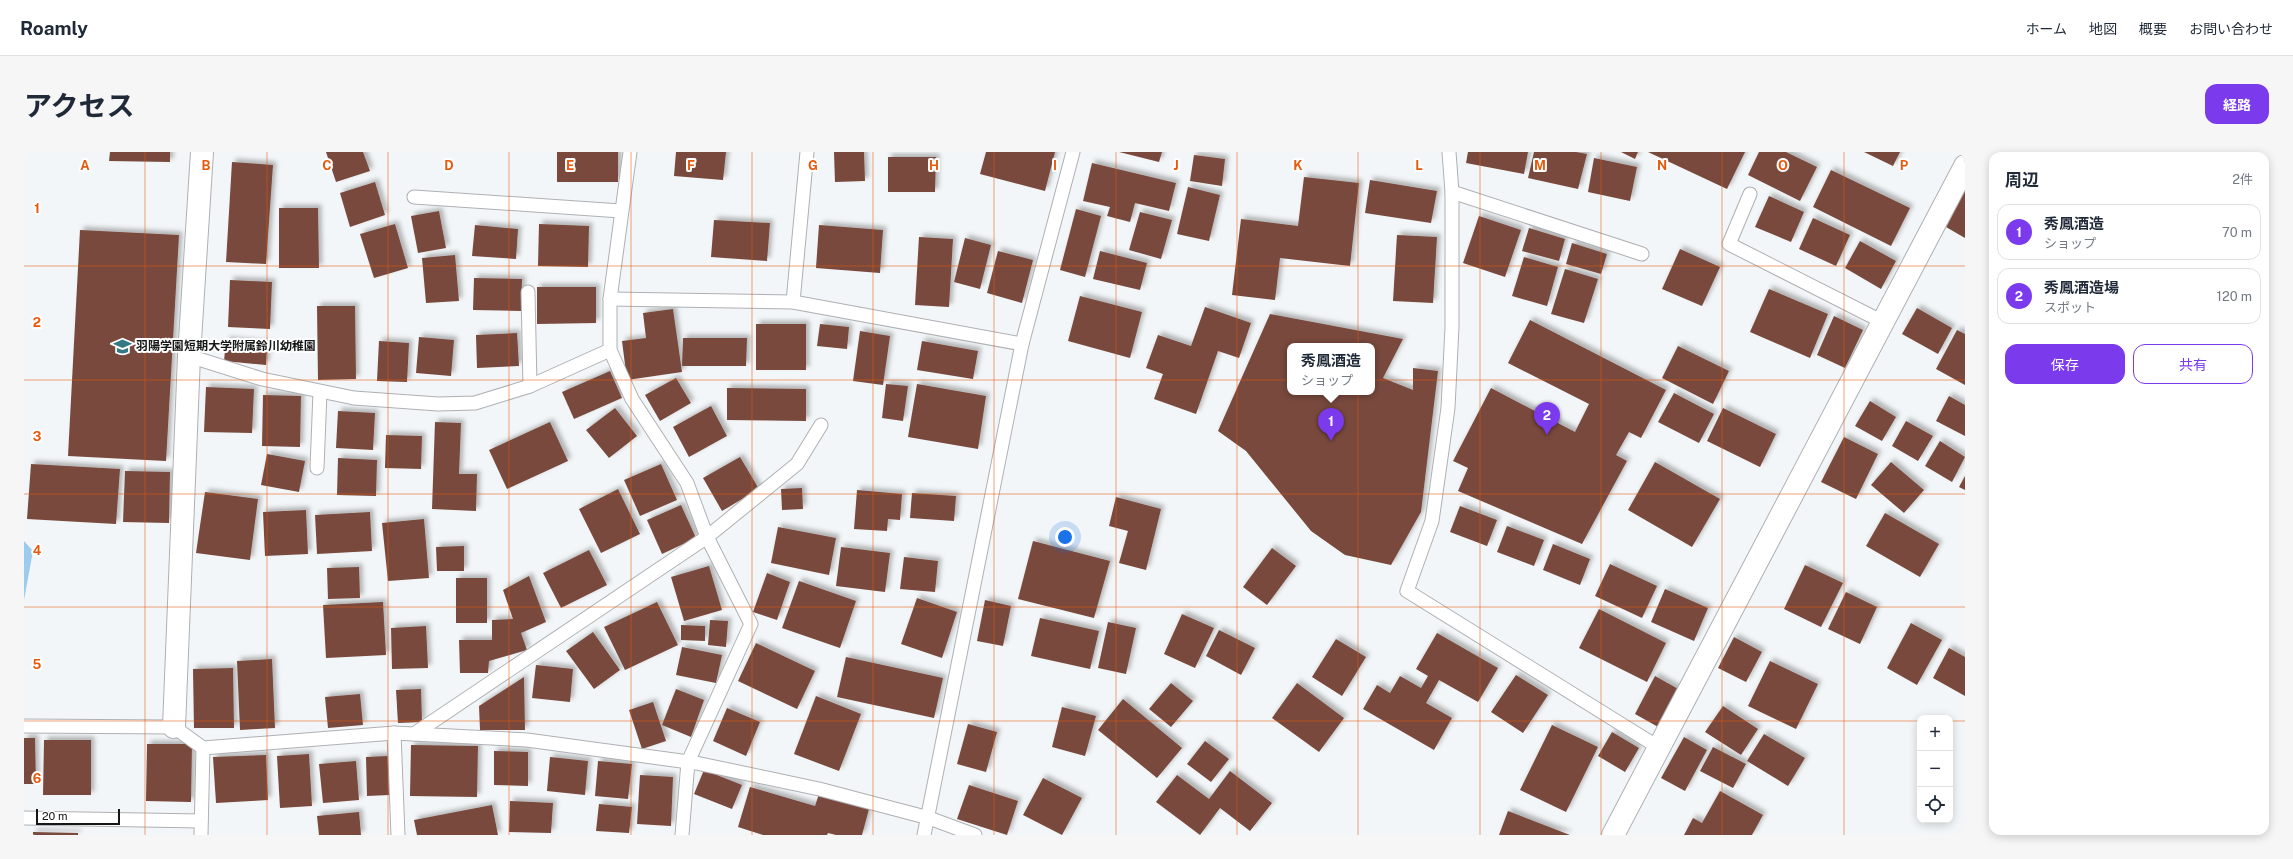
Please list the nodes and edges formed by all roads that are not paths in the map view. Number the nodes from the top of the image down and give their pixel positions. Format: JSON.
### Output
{"nodes":[{"id":1,"x":202,"y":152,"type":"edge"},
{"id":2,"x":630,"y":152,"type":"edge"},
{"id":3,"x":807,"y":152,"type":"edge"},
{"id":4,"x":1073,"y":152,"type":"edge"},
{"id":5,"x":1449,"y":152,"type":"edge"},
{"id":6,"x":1965,"y":166,"type":"edge"},
{"id":7,"x":1452,"y":192,"type":"junction"},
{"id":8,"x":1750,"y":194,"type":"dead end"},
{"id":9,"x":414,"y":197,"type":"dead end"},
{"id":10,"x":621,"y":211,"type":"junction"},
{"id":11,"x":1642,"y":254,"type":"dead end"},
{"id":12,"x":528,"y":292,"type":"dead end"},
{"id":13,"x":610,"y":299,"type":"junction"},
{"id":14,"x":793,"y":302,"type":"junction"},
{"id":15,"x":1883,"y":322,"type":"junction"},
{"id":16,"x":1022,"y":344,"type":"junction"},
{"id":17,"x":610,"y":350,"type":"junction"},
{"id":18,"x":189,"y":356,"type":"junction"},
{"id":19,"x":530,"y":386,"type":"junction"},
{"id":20,"x":320,"y":392,"type":"junction"},
{"id":21,"x":821,"y":425,"type":"dead end"},
{"id":22,"x":317,"y":468,"type":"dead end"},
{"id":23,"x":707,"y":538,"type":"junction"},
{"id":24,"x":24,"y":726,"type":"edge"},
{"id":25,"x":174,"y":727,"type":"junction"},
{"id":26,"x":394,"y":733,"type":"junction"},
{"id":27,"x":414,"y":734,"type":"junction"},
{"id":28,"x":1658,"y":747,"type":"junction"},
{"id":29,"x":203,"y":748,"type":"junction"},
{"id":30,"x":688,"y":762,"type":"junction"},
{"id":31,"x":24,"y":818,"type":"edge"},
{"id":32,"x":929,"y":818,"type":"junction"},
{"id":33,"x":201,"y":821,"type":"junction"},
{"id":34,"x":201,"y":835,"type":"edge"},
{"id":35,"x":398,"y":835,"type":"edge"},
{"id":36,"x":682,"y":835,"type":"edge"},
{"id":37,"x":924,"y":835,"type":"edge"},
{"id":38,"x":975,"y":835,"type":"edge"},
{"id":39,"x":1613,"y":835,"type":"edge"}],
"edges":[{"from":1,"to":18,"type":"street"},
{"from":2,"to":10,"type":"lane"},
{"from":3,"to":14,"type":"lane"},
{"from":4,"to":16,"type":"lane"},
{"from":5,"to":7,"type":"lane"},
{"from":6,"to":15,"type":"street"},
{"from":7,"to":11,"type":"lane"},
{"from":7,"to":28,"type":"lane"},
{"from":8,"to":15,"type":"lane"},
{"from":9,"to":10,"type":"lane"},
{"from":10,"to":13,"type":"lane"},
{"from":12,"to":19,"type":"lane"},
{"from":13,"to":14,"type":"lane"},
{"from":13,"to":17,"type":"lane"},
{"from":14,"to":16,"type":"lane"},
{"from":15,"to":28,"type":"street"},
{"from":16,"to":32,"type":"lane"},
{"from":17,"to":19,"type":"lane"},
{"from":17,"to":23,"type":"lane"},
{"from":18,"to":20,"type":"lane"},
{"from":18,"to":25,"type":"street"},
{"from":19,"to":20,"type":"lane"},
{"from":20,"to":22,"type":"lane"},
{"from":21,"to":23,"type":"lane"},
{"from":23,"to":27,"type":"lane"},
{"from":23,"to":30,"type":"lane"},
{"from":24,"to":25,"type":"lane"},
{"from":25,"to":29,"type":"lane"},
{"from":26,"to":27,"type":"lane"},
{"from":26,"to":29,"type":"lane"},
{"from":26,"to":35,"type":"lane"},
{"from":27,"to":30,"type":"lane"},
{"from":28,"to":39,"type":"street"},
{"from":29,"to":33,"type":"lane"},
{"from":30,"to":32,"type":"lane"},
{"from":30,"to":36,"type":"lane"},
{"from":31,"to":33,"type":"lane"},
{"from":32,"to":37,"type":"lane"},
{"from":32,"to":38,"type":"lane"},
{"from":33,"to":34,"type":"lane"}]}
